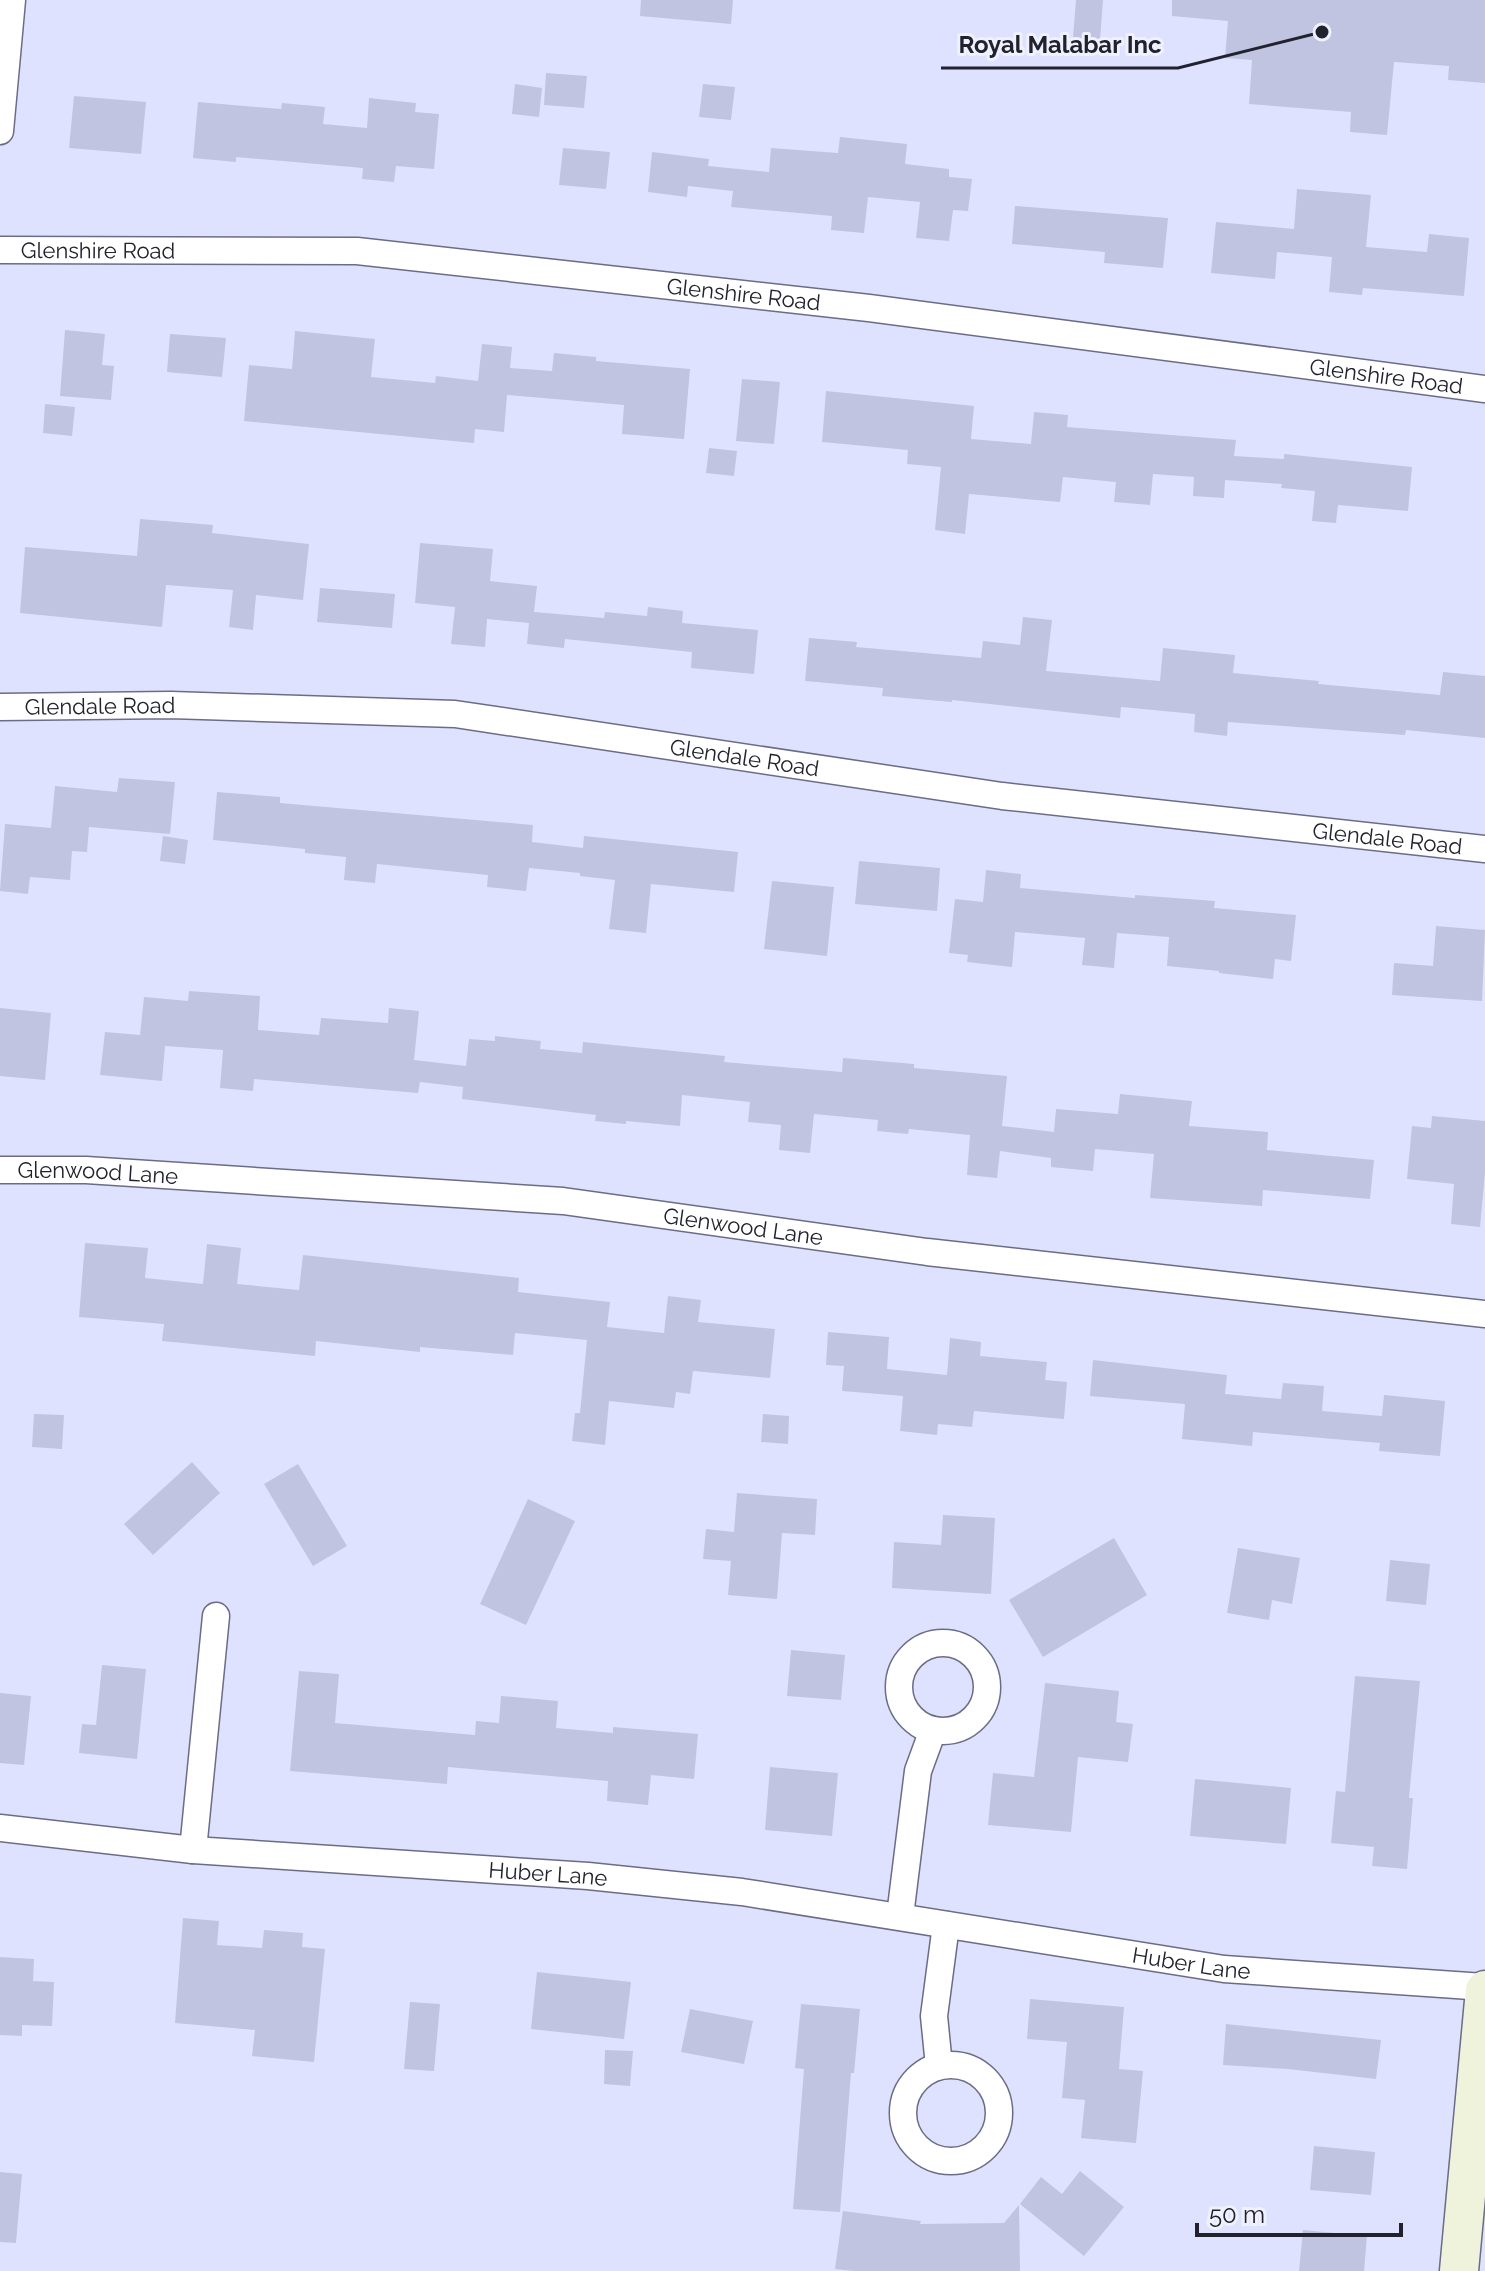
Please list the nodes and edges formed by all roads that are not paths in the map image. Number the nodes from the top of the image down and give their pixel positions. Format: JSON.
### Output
{"nodes":[{"id":1,"x":12,"y":0,"type":"edge"},
{"id":2,"x":0,"y":131,"type":"edge"},
{"id":3,"x":0,"y":250,"type":"edge"},
{"id":4,"x":1485,"y":389,"type":"edge"},
{"id":5,"x":0,"y":707,"type":"edge"},
{"id":6,"x":1485,"y":849,"type":"edge"},
{"id":7,"x":0,"y":1170,"type":"edge"},
{"id":8,"x":1485,"y":1314,"type":"edge"},
{"id":9,"x":216,"y":1616,"type":"dead end"},
{"id":10,"x":933,"y":1730,"type":"dead end"},
{"id":11,"x":0,"y":1828,"type":"edge"},
{"id":12,"x":193,"y":1850,"type":"junction"},
{"id":13,"x":900,"y":1916,"type":"junction"},
{"id":14,"x":946,"y":1925,"type":"junction"},
{"id":15,"x":1485,"y":1988,"type":"edge"},
{"id":16,"x":939,"y":2066,"type":"dead end"},
{"id":17,"x":1479,"y":2126,"type":"edge"},
{"id":18,"x":1459,"y":2271,"type":"edge"}],
"edges":[{"from":1,"to":2,"type":"street"},
{"from":3,"to":4,"type":"street","name":"Glenshire Road"},
{"from":5,"to":6,"type":"street","name":"Glendale Road"},
{"from":7,"to":8,"type":"street","name":"Glenwood Lane"},
{"from":9,"to":12,"type":"street"},
{"from":10,"to":13,"type":"street"},
{"from":11,"to":12,"type":"street","name":"Huber Lane"},
{"from":12,"to":13,"type":"street","name":"Huber Lane"},
{"from":13,"to":14,"type":"street","name":"Huber Lane"},
{"from":14,"to":15,"type":"street","name":"Huber Lane"},
{"from":14,"to":16,"type":"street"},
{"from":15,"to":17,"type":"main road"},
{"from":17,"to":18,"type":"main road"}]}
